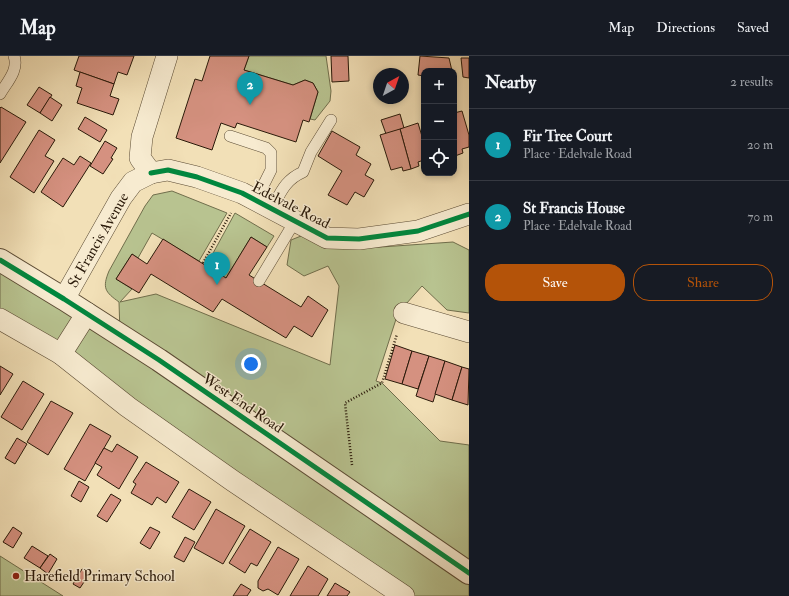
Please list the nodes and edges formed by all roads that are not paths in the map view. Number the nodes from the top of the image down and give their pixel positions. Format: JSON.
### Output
{"nodes":[{"id":1,"x":14,"y":56,"type":"edge"},
{"id":2,"x":167,"y":56,"type":"edge"},
{"id":3,"x":0,"y":94,"type":"edge"},
{"id":4,"x":332,"y":120,"type":"dead end"},
{"id":5,"x":230,"y":136,"type":"dead end"},
{"id":6,"x":151,"y":173,"type":"junction"},
{"id":7,"x":257,"y":201,"type":"junction"},
{"id":8,"x":469,"y":214,"type":"edge"},
{"id":9,"x":295,"y":221,"type":"junction"},
{"id":10,"x":0,"y":260,"type":"edge"},
{"id":11,"x":259,"y":282,"type":"dead end"},
{"id":12,"x":64,"y":299,"type":"junction"},
{"id":13,"x":87,"y":313,"type":"junction"},
{"id":14,"x":404,"y":313,"type":"road end"},
{"id":15,"x":0,"y":319,"type":"edge"},
{"id":16,"x":469,"y":332,"type":"edge"},
{"id":17,"x":61,"y":354,"type":"junction"},
{"id":18,"x":469,"y":572,"type":"edge"},
{"id":19,"x":404,"y":596,"type":"edge"}],
"edges":[{"from":1,"to":3,"type":"lane"},
{"from":2,"to":6,"type":"street"},
{"from":4,"to":7,"type":"lane"},
{"from":5,"to":7,"type":"lane"},
{"from":6,"to":7,"type":"street","name":"Edelvale Road"},
{"from":6,"to":12,"type":"street","name":"St Francis Avenue"},
{"from":7,"to":9,"type":"street","name":"Edelvale Road"},
{"from":8,"to":9,"type":"street","name":"Edelvale Road"},
{"from":9,"to":11,"type":"lane"},
{"from":10,"to":12,"type":"street","name":"West End Road"},
{"from":12,"to":13,"type":"street","name":"West End Road"},
{"from":13,"to":17,"type":"street"},
{"from":13,"to":18,"type":"street","name":"West End Road"},
{"from":14,"to":16,"type":"street"},
{"from":15,"to":17,"type":"street"},
{"from":17,"to":19,"type":"street"}]}
